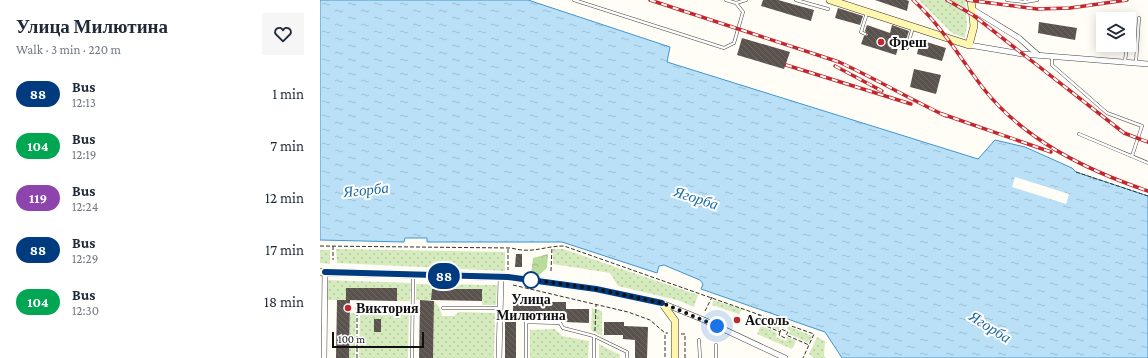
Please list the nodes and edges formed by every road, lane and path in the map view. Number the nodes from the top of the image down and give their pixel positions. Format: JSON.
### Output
{"nodes":[{"id":1,"x":574,"y":0,"type":"edge"},
{"id":2,"x":726,"y":0,"type":"edge"},
{"id":3,"x":746,"y":0,"type":"edge"},
{"id":4,"x":796,"y":0,"type":"edge"},
{"id":5,"x":810,"y":0,"type":"edge"},
{"id":6,"x":830,"y":0,"type":"edge"},
{"id":7,"x":972,"y":0,"type":"edge"},
{"id":8,"x":1007,"y":0,"type":"edge"},
{"id":9,"x":1037,"y":0,"type":"edge"},
{"id":10,"x":1025,"y":1,"type":"edge"},
{"id":11,"x":736,"y":3,"type":"junction"},
{"id":12,"x":852,"y":3,"type":"edge"},
{"id":13,"x":809,"y":4,"type":"junction"},
{"id":14,"x":828,"y":9,"type":"dead end"},
{"id":15,"x":972,"y":9,"type":"junction"},
{"id":16,"x":868,"y":12,"type":"junction"},
{"id":17,"x":1139,"y":18,"type":"dead end"},
{"id":18,"x":913,"y":27,"type":"junction"},
{"id":19,"x":865,"y":34,"type":"dead end"},
{"id":20,"x":969,"y":45,"type":"junction"},
{"id":21,"x":899,"y":46,"type":"dead end"},
{"id":22,"x":1126,"y":53,"type":"dead end"},
{"id":23,"x":1038,"y":55,"type":"junction"},
{"id":24,"x":1052,"y":56,"type":"junction"},
{"id":25,"x":1125,"y":62,"type":"junction"},
{"id":26,"x":1136,"y":63,"type":"junction"},
{"id":27,"x":1148,"y":64,"type":"edge"},
{"id":28,"x":1079,"y":134,"type":"dead end"},
{"id":29,"x":1132,"y":156,"type":"junction"},
{"id":30,"x":1148,"y":163,"type":"edge"},
{"id":31,"x":1076,"y":172,"type":"dead end"},
{"id":32,"x":1148,"y":196,"type":"edge"},
{"id":33,"x":320,"y":246,"type":"edge"},
{"id":34,"x":333,"y":246,"type":"junction"},
{"id":35,"x":552,"y":246,"type":"junction"},
{"id":36,"x":508,"y":249,"type":"junction"},
{"id":37,"x":334,"y":260,"type":"dead end"},
{"id":38,"x":508,"y":266,"type":"dead end"},
{"id":39,"x":551,"y":271,"type":"dead end"},
{"id":40,"x":322,"y":272,"type":"edge"},
{"id":41,"x":413,"y":275,"type":"junction"},
{"id":42,"x":501,"y":280,"type":"junction"},
{"id":43,"x":322,"y":289,"type":"edge"},
{"id":44,"x":712,"y":297,"type":"junction"},
{"id":45,"x":662,"y":303,"type":"junction"},
{"id":46,"x":596,"y":304,"type":"junction"},
{"id":47,"x":443,"y":308,"type":"dead end"},
{"id":48,"x":500,"y":308,"type":"junction"},
{"id":49,"x":357,"y":309,"type":"joint"},
{"id":50,"x":412,"y":310,"type":"junction"},
{"id":51,"x":705,"y":311,"type":"dead end"},
{"id":52,"x":759,"y":314,"type":"junction"},
{"id":53,"x":650,"y":320,"type":"dead end"},
{"id":54,"x":787,"y":324,"type":"junction"},
{"id":55,"x":785,"y":330,"type":"junction"},
{"id":56,"x":780,"y":332,"type":"junction"},
{"id":57,"x":665,"y":333,"type":"dead end"},
{"id":58,"x":786,"y":335,"type":"junction"},
{"id":59,"x":594,"y":336,"type":"junction"},
{"id":60,"x":699,"y":340,"type":"dead end"},
{"id":61,"x":322,"y":345,"type":"edge"},
{"id":62,"x":716,"y":345,"type":"dead end"},
{"id":63,"x":809,"y":345,"type":"junction"},
{"id":64,"x":324,"y":358,"type":"edge"},
{"id":65,"x":357,"y":358,"type":"edge"},
{"id":66,"x":412,"y":358,"type":"edge"},
{"id":67,"x":499,"y":358,"type":"edge"},
{"id":68,"x":526,"y":358,"type":"edge"},
{"id":69,"x":594,"y":358,"type":"edge"},
{"id":70,"x":627,"y":358,"type":"edge"},
{"id":71,"x":665,"y":358,"type":"edge"},
{"id":72,"x":676,"y":358,"type":"edge"},
{"id":73,"x":700,"y":358,"type":"edge"},
{"id":74,"x":716,"y":358,"type":"edge"},
{"id":75,"x":785,"y":358,"type":"edge"},
{"id":76,"x":803,"y":358,"type":"edge"}],
"edges":[{"from":1,"to":11,"type":"lane"},
{"from":2,"to":11,"type":"lane"},
{"from":3,"to":11,"type":"lane"},
{"from":4,"to":13,"type":"lane"},
{"from":5,"to":13,"type":"lane"},
{"from":6,"to":12,"type":"main road"},
{"from":7,"to":15,"type":"main road"},
{"from":8,"to":10,"type":"lane"},
{"from":9,"to":10,"type":"lane"},
{"from":12,"to":16,"type":"main road"},
{"from":13,"to":14,"type":"lane"},
{"from":15,"to":20,"type":"main road"},
{"from":15,"to":23,"type":"street"},
{"from":16,"to":18,"type":"main road"},
{"from":16,"to":19,"type":"lane"},
{"from":17,"to":26,"type":"lane"},
{"from":18,"to":20,"type":"main road"},
{"from":18,"to":21,"type":"lane"},
{"from":20,"to":23,"type":"street"},
{"from":22,"to":25,"type":"lane"},
{"from":23,"to":24,"type":"street"},
{"from":24,"to":25,"type":"street"},
{"from":24,"to":29,"type":"lane"},
{"from":25,"to":26,"type":"street"},
{"from":26,"to":27,"type":"street"},
{"from":28,"to":29,"type":"lane"},
{"from":29,"to":30,"type":"lane"},
{"from":31,"to":32,"type":"path"},
{"from":33,"to":34,"type":"path"},
{"from":34,"to":36,"type":"path"},
{"from":34,"to":37,"type":"path"},
{"from":35,"to":36,"type":"path"},
{"from":35,"to":39,"type":"path"},
{"from":35,"to":44,"type":"path"},
{"from":36,"to":38,"type":"path"},
{"from":40,"to":41,"type":"main road"},
{"from":40,"to":43,"type":"street"},
{"from":41,"to":42,"type":"main road"},
{"from":41,"to":50,"type":"lane"},
{"from":42,"to":45,"type":"main road"},
{"from":42,"to":46,"type":"path"},
{"from":42,"to":48,"type":"street"},
{"from":43,"to":61,"type":"street"},
{"from":44,"to":51,"type":"path"},
{"from":44,"to":52,"type":"path"},
{"from":45,"to":72,"type":"main road"},
{"from":45,"to":75,"type":"street"},
{"from":46,"to":53,"type":"path"},
{"from":46,"to":59,"type":"path"},
{"from":47,"to":48,"type":"lane"},
{"from":48,"to":67,"type":"street"},
{"from":49,"to":50,"type":"lane"},
{"from":49,"to":65,"type":"path"},
{"from":50,"to":66,"type":"lane"},
{"from":52,"to":54,"type":"path"},
{"from":52,"to":56,"type":"path"},
{"from":54,"to":55,"type":"path"},
{"from":54,"to":63,"type":"path"},
{"from":55,"to":56,"type":"path"},
{"from":55,"to":58,"type":"path"},
{"from":56,"to":58,"type":"path"},
{"from":57,"to":71,"type":"path"},
{"from":58,"to":63,"type":"path"},
{"from":59,"to":68,"type":"lane"},
{"from":59,"to":69,"type":"lane"},
{"from":59,"to":70,"type":"lane"},
{"from":60,"to":73,"type":"lane"},
{"from":61,"to":64,"type":"street"},
{"from":62,"to":74,"type":"lane"},
{"from":63,"to":76,"type":"path"}]}
